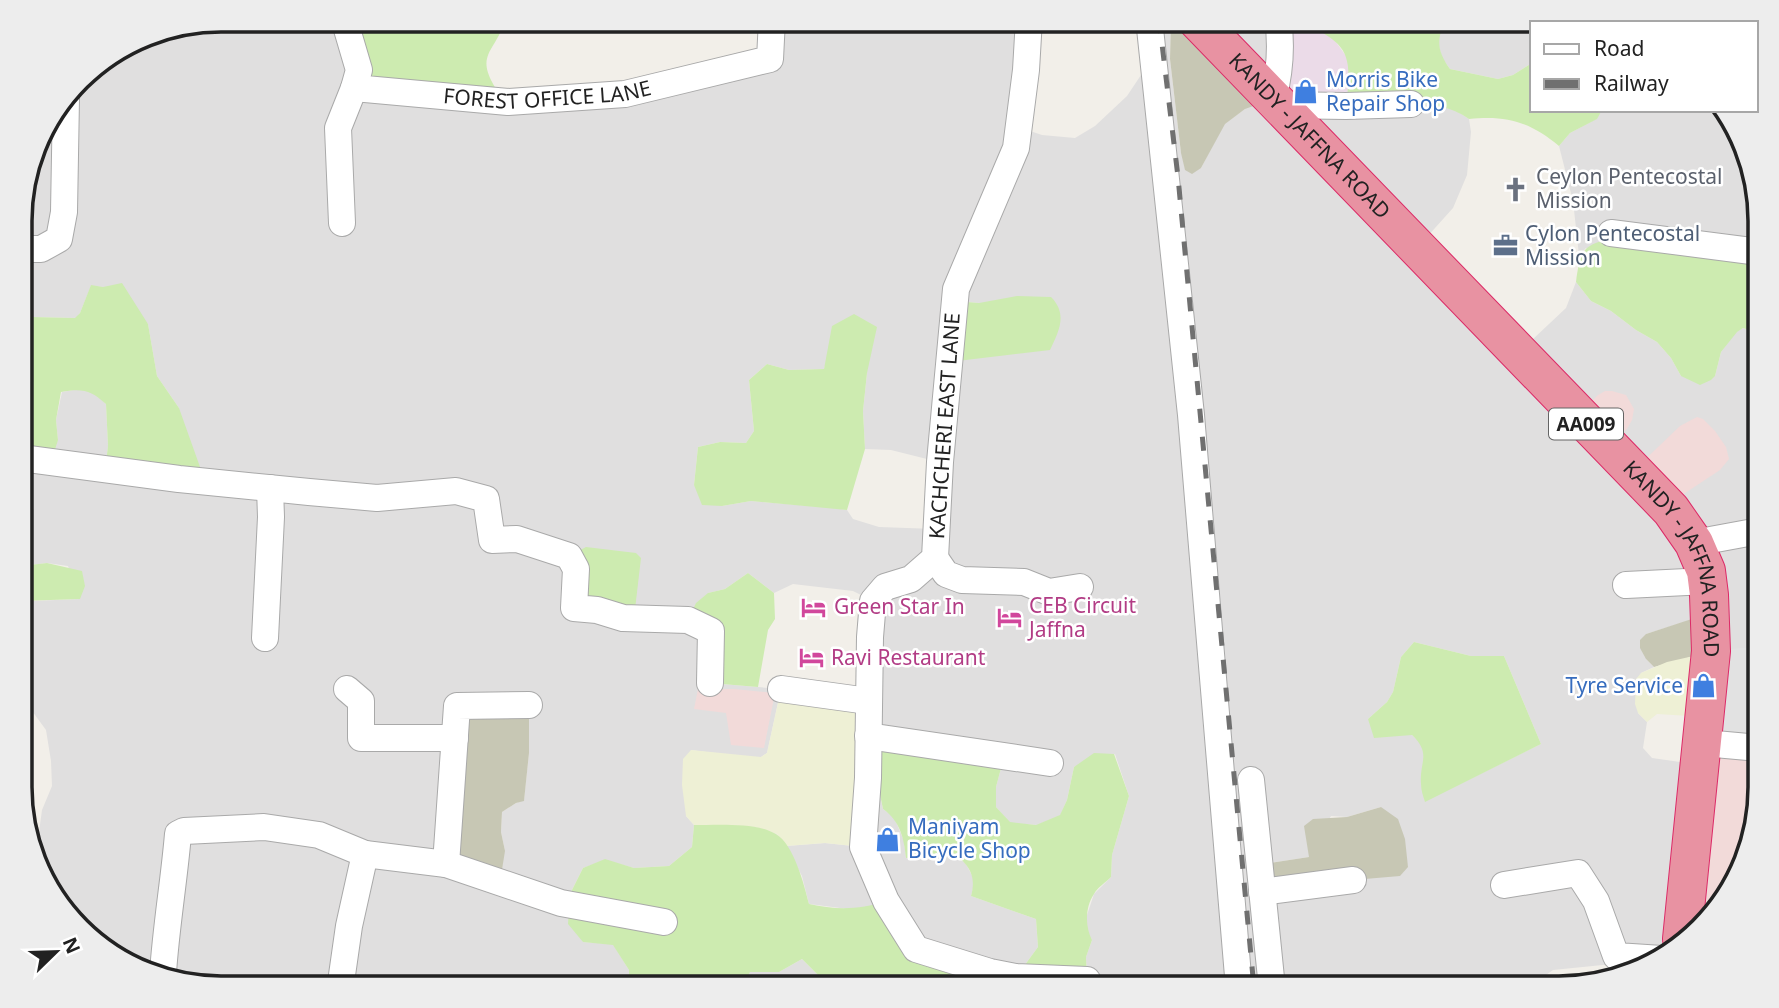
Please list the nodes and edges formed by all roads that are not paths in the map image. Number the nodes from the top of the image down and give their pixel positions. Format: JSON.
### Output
{"nodes":[{"id":1,"x":348,"y":31,"type":"edge"},
{"id":2,"x":771,"y":31,"type":"edge"},
{"id":3,"x":1028,"y":31,"type":"edge"},
{"id":4,"x":1150,"y":31,"type":"edge"},
{"id":5,"x":1208,"y":31,"type":"edge"},
{"id":6,"x":1280,"y":31,"type":"edge"},
{"id":7,"x":354,"y":88,"type":"junction"},
{"id":8,"x":1276,"y":102,"type":"junction"},
{"id":9,"x":1411,"y":104,"type":"dead end"},
{"id":10,"x":66,"y":112,"type":"edge"},
{"id":11,"x":342,"y":223,"type":"dead end"},
{"id":12,"x":1611,"y":233,"type":"dead end"},
{"id":13,"x":32,"y":249,"type":"edge"},
{"id":14,"x":1747,"y":250,"type":"edge"},
{"id":15,"x":32,"y":459,"type":"edge"},
{"id":16,"x":270,"y":488,"type":"junction"},
{"id":17,"x":1747,"y":533,"type":"edge"},
{"id":18,"x":1694,"y":543,"type":"junction"},
{"id":19,"x":935,"y":558,"type":"junction"},
{"id":20,"x":1707,"y":581,"type":"junction"},
{"id":21,"x":1626,"y":585,"type":"dead end"},
{"id":22,"x":1080,"y":587,"type":"dead end"},
{"id":23,"x":265,"y":639,"type":"dead end"},
{"id":24,"x":710,"y":683,"type":"dead end"},
{"id":25,"x":347,"y":689,"type":"dead end"},
{"id":26,"x":781,"y":690,"type":"dead end"},
{"id":27,"x":868,"y":701,"type":"junction"},
{"id":28,"x":529,"y":705,"type":"dead end"},
{"id":29,"x":868,"y":736,"type":"junction"},
{"id":30,"x":455,"y":738,"type":"junction"},
{"id":31,"x":1703,"y":743,"type":"junction"},
{"id":32,"x":1747,"y":747,"type":"edge"},
{"id":33,"x":1050,"y":763,"type":"dead end"},
{"id":34,"x":1251,"y":780,"type":"dead end"},
{"id":35,"x":365,"y":854,"type":"junction"},
{"id":36,"x":446,"y":864,"type":"junction"},
{"id":37,"x":1353,"y":880,"type":"dead end"},
{"id":38,"x":1504,"y":886,"type":"dead end"},
{"id":39,"x":1262,"y":892,"type":"junction"},
{"id":40,"x":664,"y":922,"type":"dead end"},
{"id":41,"x":1688,"y":924,"type":"edge"},
{"id":42,"x":1640,"y":958,"type":"edge"},
{"id":43,"x":163,"y":967,"type":"edge"},
{"id":44,"x":342,"y":976,"type":"edge"},
{"id":45,"x":1012,"y":976,"type":"edge"},
{"id":46,"x":1238,"y":976,"type":"edge"},
{"id":47,"x":1271,"y":976,"type":"edge"}],
"edges":[{"from":1,"to":7,"type":"street"},
{"from":2,"to":7,"type":"street","name":"FOREST OFFICE LANE"},
{"from":3,"to":19,"type":"street","name":"KACHCHERI EAST LANE"},
{"from":4,"to":46,"type":"street"},
{"from":5,"to":8,"type":"highway","name":"KANDY - JAFFNA ROAD","number":"AA009"},
{"from":6,"to":8,"type":"street"},
{"from":7,"to":11,"type":"street"},
{"from":8,"to":9,"type":"street"},
{"from":8,"to":18,"type":"highway","name":"KANDY - JAFFNA ROAD","number":"AA009"},
{"from":10,"to":13,"type":"street"},
{"from":12,"to":14,"type":"street"},
{"from":15,"to":16,"type":"street"},
{"from":16,"to":23,"type":"street"},
{"from":16,"to":24,"type":"street"},
{"from":17,"to":18,"type":"street"},
{"from":18,"to":20,"type":"highway","name":"KANDY - JAFFNA ROAD","number":"AA009"},
{"from":19,"to":22,"type":"street"},
{"from":19,"to":27,"type":"street","name":"KACHCHERI EAST LANE"},
{"from":20,"to":21,"type":"street"},
{"from":20,"to":31,"type":"highway","name":"KANDY - JAFFNA ROAD","number":"AA009"},
{"from":25,"to":30,"type":"street"},
{"from":26,"to":27,"type":"street"},
{"from":27,"to":29,"type":"street","name":"KACHCHERI EAST LANE"},
{"from":28,"to":30,"type":"street"},
{"from":29,"to":33,"type":"street"},
{"from":29,"to":45,"type":"street","name":"KACHCHERI EAST LANE"},
{"from":30,"to":36,"type":"street"},
{"from":31,"to":32,"type":"street"},
{"from":31,"to":41,"type":"highway","name":"KANDY - JAFFNA ROAD","number":"AA009"},
{"from":34,"to":39,"type":"street"},
{"from":35,"to":36,"type":"street"},
{"from":35,"to":43,"type":"street"},
{"from":35,"to":44,"type":"street"},
{"from":36,"to":40,"type":"street"},
{"from":37,"to":39,"type":"street"},
{"from":38,"to":42,"type":"street"},
{"from":39,"to":47,"type":"street"}]}
